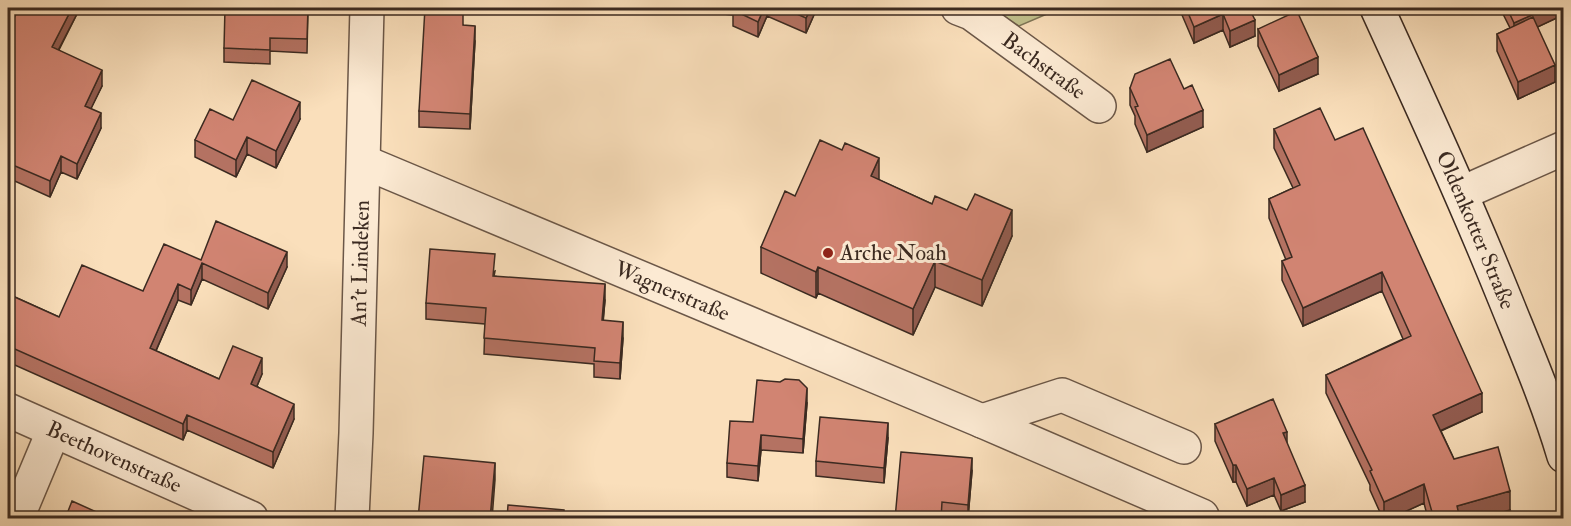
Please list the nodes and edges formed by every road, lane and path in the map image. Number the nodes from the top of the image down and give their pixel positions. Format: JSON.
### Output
{"nodes":[{"id":1,"x":367,"y":8,"type":"edge"},
{"id":2,"x":958,"y":8,"type":"edge"},
{"id":3,"x":1377,"y":8,"type":"edge"},
{"id":4,"x":1099,"y":106,"type":"dead end"},
{"id":5,"x":1563,"y":148,"type":"edge"},
{"id":6,"x":364,"y":162,"type":"junction"},
{"id":7,"x":1462,"y":193,"type":"junction"},
{"id":8,"x":8,"y":410,"type":"edge"},
{"id":9,"x":982,"y":421,"type":"junction"},
{"id":10,"x":53,"y":432,"type":"junction"},
{"id":11,"x":1184,"y":447,"type":"dead end"},
{"id":12,"x":1563,"y":456,"type":"edge"},
{"id":13,"x":1202,"y":516,"type":"dead end"},
{"id":14,"x":17,"y":519,"type":"edge"},
{"id":15,"x":251,"y":519,"type":"edge"},
{"id":16,"x":352,"y":519,"type":"edge"}],
"edges":[{"from":1,"to":6,"type":"street","name":"An't Lindeken"},
{"from":2,"to":4,"type":"street","name":"Bachstraße"},
{"from":3,"to":7,"type":"street","name":"Oldenkotter Straße"},
{"from":5,"to":7,"type":"street"},
{"from":6,"to":9,"type":"street","name":"Wagnerstraße"},
{"from":6,"to":16,"type":"street","name":"An't Lindeken"},
{"from":7,"to":12,"type":"street","name":"Oldenkotter Straße"},
{"from":8,"to":10,"type":"street","name":"Beethovenstraße"},
{"from":9,"to":11,"type":"street"},
{"from":9,"to":13,"type":"street","name":"Wagnerstraße"},
{"from":10,"to":14,"type":"street"},
{"from":10,"to":15,"type":"street","name":"Beethovenstraße"}]}
